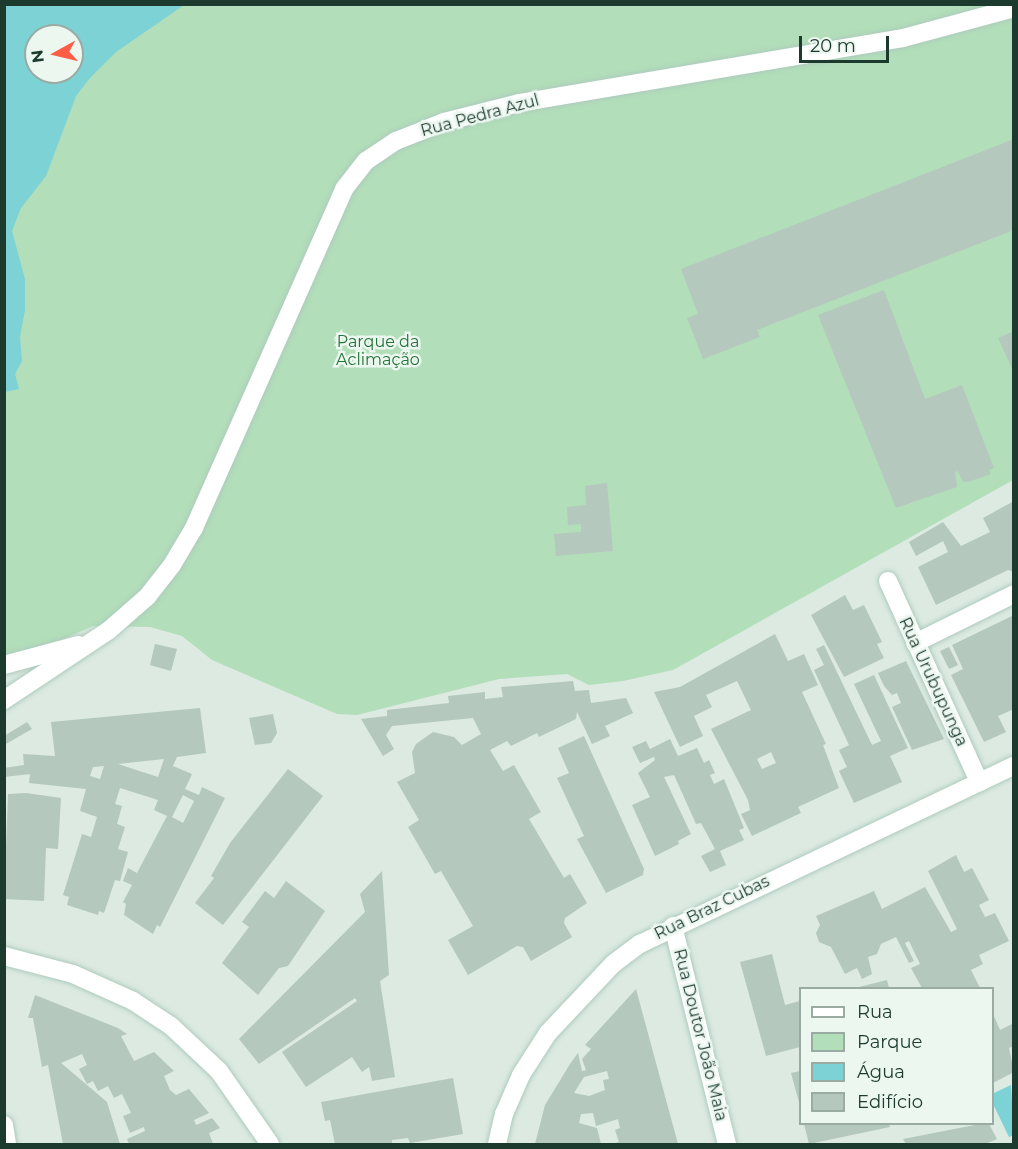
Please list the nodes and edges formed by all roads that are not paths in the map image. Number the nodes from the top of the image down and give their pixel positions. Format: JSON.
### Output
{"nodes":[{"id":1,"x":1014,"y":8,"type":"edge"},
{"id":2,"x":888,"y":581,"type":"dead end"},
{"id":3,"x":1014,"y":594,"type":"edge"},
{"id":4,"x":88,"y":642,"type":"junction"},
{"id":5,"x":915,"y":643,"type":"junction"},
{"id":6,"x":4,"y":664,"type":"edge"},
{"id":7,"x":4,"y":700,"type":"edge"},
{"id":8,"x":1014,"y":766,"type":"edge"},
{"id":9,"x":979,"y":782,"type":"junction"},
{"id":10,"x":673,"y":926,"type":"junction"},
{"id":11,"x":4,"y":956,"type":"edge"},
{"id":12,"x":4,"y":1125,"type":"edge"},
{"id":13,"x":8,"y":1144,"type":"edge"},
{"id":14,"x":270,"y":1144,"type":"edge"},
{"id":15,"x":497,"y":1144,"type":"edge"},
{"id":16,"x":727,"y":1144,"type":"edge"}],
"edges":[{"from":1,"to":4,"type":"street","name":"Rua Pedra Azul"},
{"from":2,"to":5,"type":"street","name":"Rua Urubupunga"},
{"from":3,"to":5,"type":"street"},
{"from":4,"to":6,"type":"street","name":"Rua Pedra Azul"},
{"from":4,"to":7,"type":"street","name":"Rua Pedra Azul"},
{"from":5,"to":9,"type":"street","name":"Rua Urubupunga"},
{"from":8,"to":9,"type":"street","name":"Rua Braz Cubas"},
{"from":9,"to":10,"type":"street","name":"Rua Braz Cubas"},
{"from":10,"to":15,"type":"street","name":"Rua Braz Cubas"},
{"from":10,"to":16,"type":"street","name":"Rua Doutor João Maia"},
{"from":11,"to":14,"type":"street"},
{"from":12,"to":13,"type":"street"}]}
